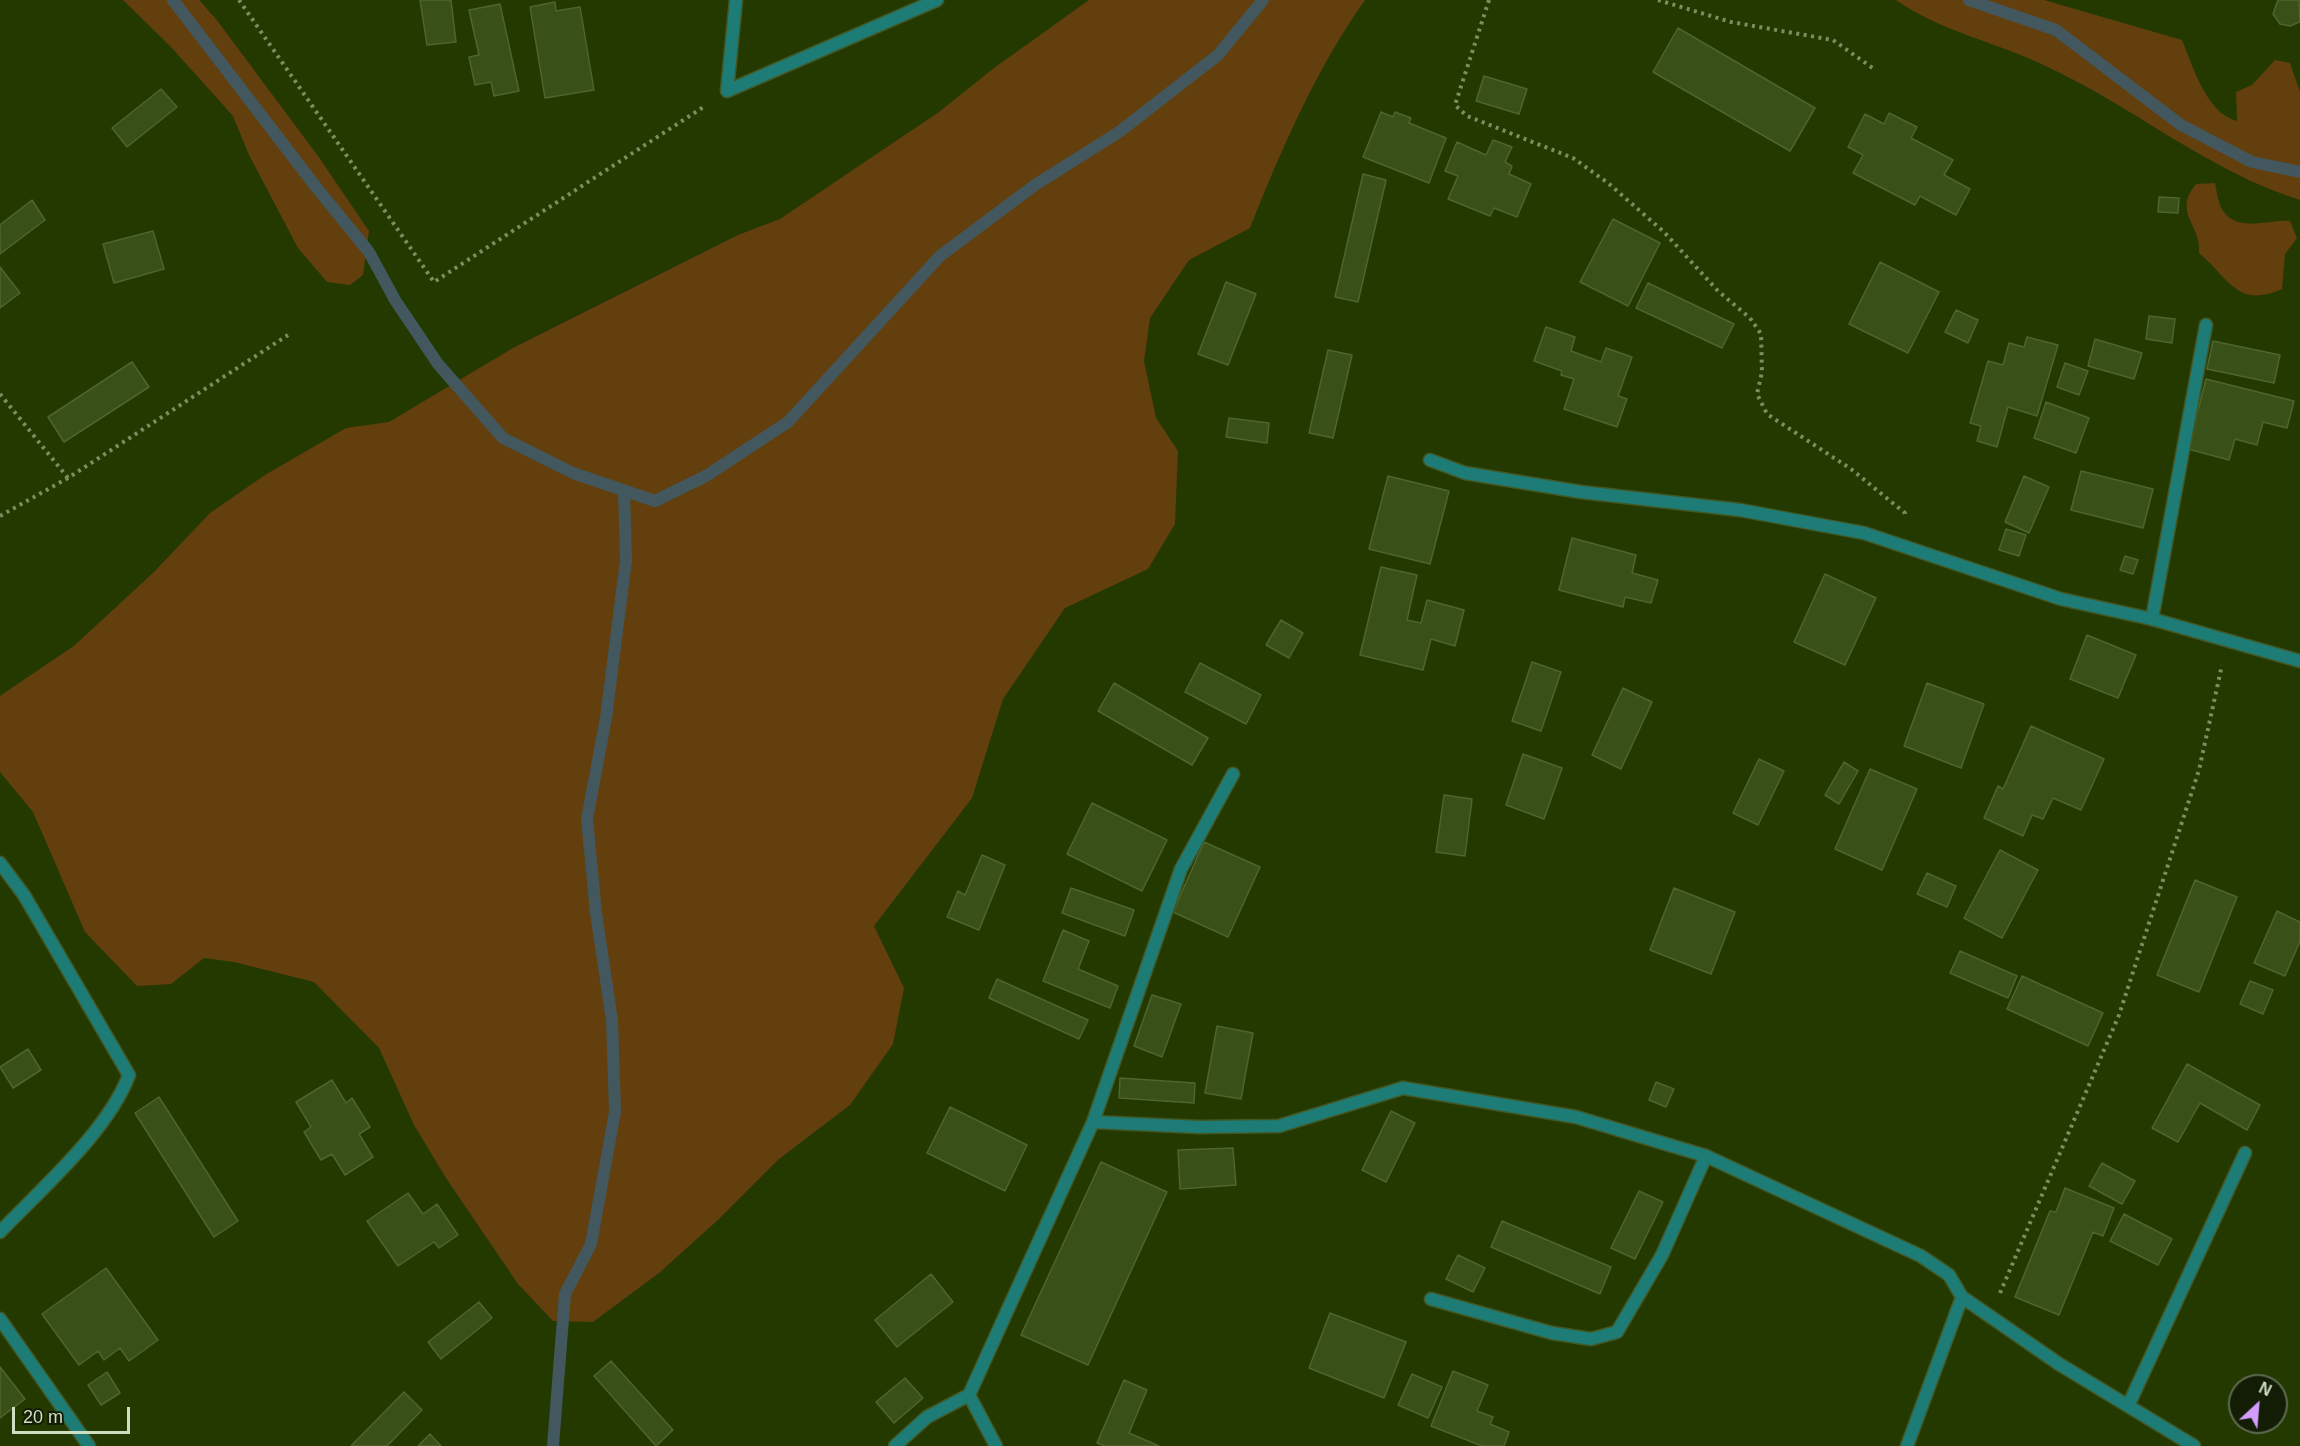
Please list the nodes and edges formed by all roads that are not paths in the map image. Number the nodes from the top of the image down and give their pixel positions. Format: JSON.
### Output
{"nodes":[{"id":1,"x":736,"y":0,"type":"edge"},
{"id":2,"x":937,"y":0,"type":"edge"},
{"id":3,"x":2206,"y":325,"type":"dead end"},
{"id":4,"x":1430,"y":460,"type":"dead end"},
{"id":5,"x":2152,"y":619,"type":"junction"},
{"id":6,"x":2300,"y":661,"type":"edge"},
{"id":7,"x":1233,"y":774,"type":"dead end"},
{"id":8,"x":0,"y":863,"type":"edge"},
{"id":9,"x":1093,"y":1122,"type":"junction"},
{"id":10,"x":2245,"y":1153,"type":"dead end"},
{"id":11,"x":1706,"y":1156,"type":"junction"},
{"id":12,"x":0,"y":1232,"type":"edge"},
{"id":13,"x":1962,"y":1297,"type":"junction"},
{"id":14,"x":1431,"y":1299,"type":"dead end"},
{"id":15,"x":0,"y":1319,"type":"edge"},
{"id":16,"x":969,"y":1395,"type":"junction"},
{"id":17,"x":2128,"y":1406,"type":"junction"},
{"id":18,"x":89,"y":1446,"type":"edge"},
{"id":19,"x":895,"y":1446,"type":"edge"},
{"id":20,"x":996,"y":1446,"type":"edge"},
{"id":21,"x":1907,"y":1446,"type":"edge"},
{"id":22,"x":2194,"y":1446,"type":"edge"}],
"edges":[{"from":1,"to":2,"type":"street"},
{"from":3,"to":5,"type":"street"},
{"from":4,"to":5,"type":"street"},
{"from":5,"to":6,"type":"street"},
{"from":7,"to":9,"type":"street"},
{"from":8,"to":12,"type":"street"},
{"from":9,"to":11,"type":"street"},
{"from":9,"to":16,"type":"street"},
{"from":10,"to":17,"type":"street"},
{"from":11,"to":13,"type":"street"},
{"from":11,"to":14,"type":"street"},
{"from":13,"to":17,"type":"street"},
{"from":13,"to":21,"type":"street"},
{"from":15,"to":18,"type":"street"},
{"from":16,"to":19,"type":"street"},
{"from":16,"to":20,"type":"street"},
{"from":17,"to":22,"type":"street"}]}
